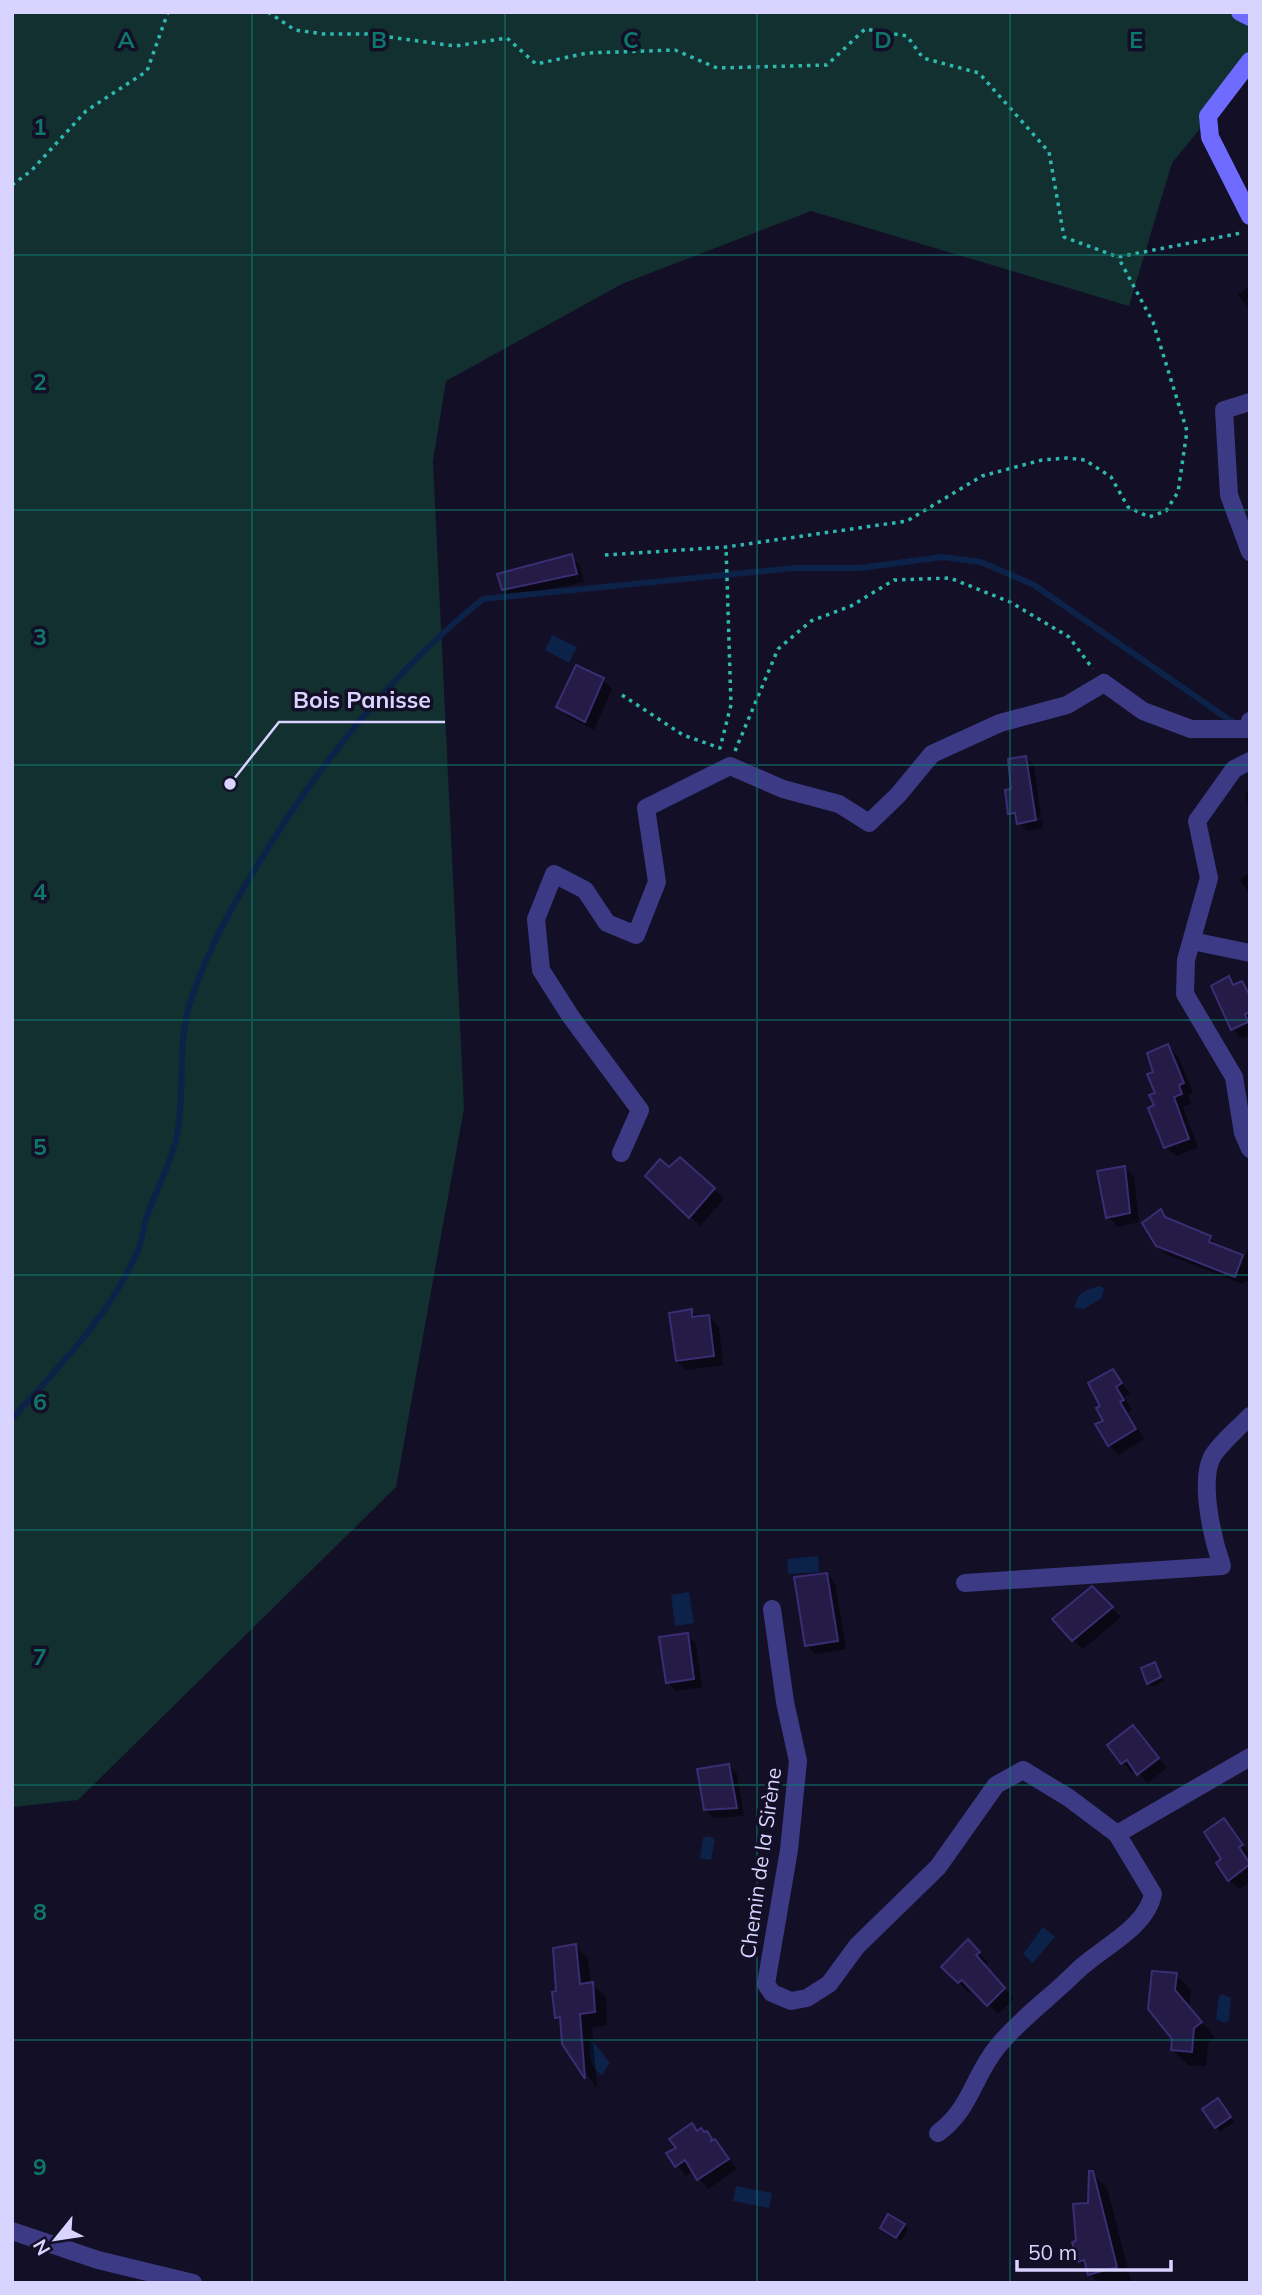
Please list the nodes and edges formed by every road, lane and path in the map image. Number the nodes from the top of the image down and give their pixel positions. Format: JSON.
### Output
{"nodes":[{"id":1,"x":168,"y":12,"type":"edge"},
{"id":2,"x":268,"y":12,"type":"edge"},
{"id":3,"x":1240,"y":12,"type":"edge"},
{"id":4,"x":1250,"y":17,"type":"edge"},
{"id":5,"x":1250,"y":61,"type":"edge"},
{"id":6,"x":12,"y":185,"type":"edge"},
{"id":7,"x":1250,"y":216,"type":"edge"},
{"id":8,"x":1250,"y":232,"type":"edge"},
{"id":9,"x":1118,"y":257,"type":"junction"},
{"id":10,"x":1250,"y":402,"type":"edge"},
{"id":11,"x":726,"y":547,"type":"junction"},
{"id":12,"x":1250,"y":552,"type":"edge"},
{"id":13,"x":605,"y":555,"type":"dead end"},
{"id":14,"x":1104,"y":683,"type":"junction"},
{"id":15,"x":622,"y":695,"type":"dead end"},
{"id":16,"x":1250,"y":722,"type":"edge"},
{"id":17,"x":1250,"y":761,"type":"edge"},
{"id":18,"x":730,"y":766,"type":"junction"},
{"id":19,"x":1192,"y":941,"type":"junction"},
{"id":20,"x":1250,"y":953,"type":"edge"},
{"id":21,"x":1250,"y":1149,"type":"edge"},
{"id":22,"x":621,"y":1153,"type":"dead end"},
{"id":23,"x":1250,"y":1416,"type":"edge"},
{"id":24,"x":965,"y":1583,"type":"dead end"},
{"id":25,"x":772,"y":1609,"type":"dead end"},
{"id":26,"x":1250,"y":1757,"type":"edge"},
{"id":27,"x":1117,"y":1834,"type":"junction"},
{"id":28,"x":938,"y":2133,"type":"dead end"},
{"id":29,"x":12,"y":2231,"type":"edge"},
{"id":30,"x":193,"y":2283,"type":"edge"}],
"edges":[{"from":1,"to":6,"type":"path"},
{"from":2,"to":9,"type":"path"},
{"from":3,"to":4,"type":"street"},
{"from":5,"to":7,"type":"street"},
{"from":8,"to":9,"type":"path"},
{"from":9,"to":11,"type":"path"},
{"from":10,"to":12,"type":"street"},
{"from":11,"to":13,"type":"path"},
{"from":11,"to":15,"type":"path"},
{"from":14,"to":16,"type":"street"},
{"from":14,"to":18,"type":"street"},
{"from":14,"to":18,"type":"path"},
{"from":17,"to":19,"type":"street"},
{"from":18,"to":22,"type":"street"},
{"from":19,"to":20,"type":"street"},
{"from":19,"to":21,"type":"street"},
{"from":23,"to":24,"type":"street"},
{"from":25,"to":27,"type":"street","name":"Chemin de la Sirène"},
{"from":26,"to":27,"type":"street"},
{"from":27,"to":28,"type":"street","name":"Chemin de la Sirène"},
{"from":29,"to":30,"type":"street"}]}
